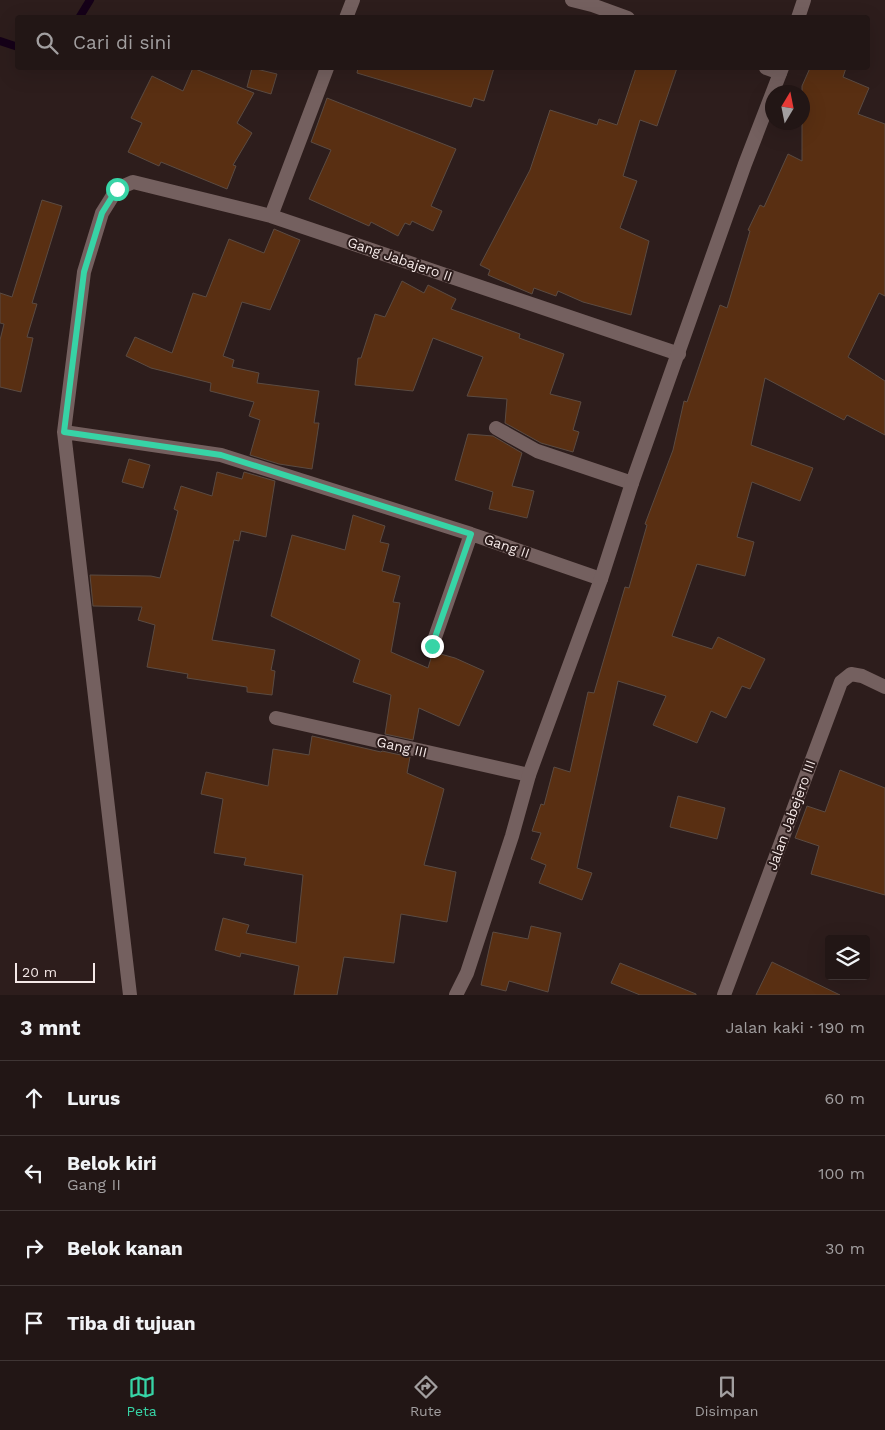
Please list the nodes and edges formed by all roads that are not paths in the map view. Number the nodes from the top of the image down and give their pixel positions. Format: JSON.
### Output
{"nodes":[{"id":1,"x":353,"y":0,"type":"edge"},
{"id":2,"x":572,"y":0,"type":"edge"},
{"id":3,"x":804,"y":0,"type":"edge"},
{"id":4,"x":347,"y":15,"type":"edge"},
{"id":5,"x":620,"y":15,"type":"edge"},
{"id":6,"x":799,"y":15,"type":"edge"},
{"id":7,"x":326,"y":70,"type":"edge"},
{"id":8,"x":781,"y":70,"type":"edge"},
{"id":9,"x":271,"y":216,"type":"junction"},
{"id":10,"x":679,"y":354,"type":"junction"},
{"id":11,"x":496,"y":428,"type":"dead end"},
{"id":12,"x":64,"y":432,"type":"junction"},
{"id":13,"x":632,"y":483,"type":"junction"},
{"id":14,"x":471,"y":534,"type":"junction"},
{"id":15,"x":601,"y":579,"type":"junction"},
{"id":16,"x":432,"y":646,"type":"dead end"},
{"id":17,"x":885,"y":687,"type":"edge"},
{"id":18,"x":276,"y":718,"type":"dead end"},
{"id":19,"x":529,"y":775,"type":"junction"},
{"id":20,"x":130,"y":995,"type":"edge"},
{"id":21,"x":456,"y":995,"type":"edge"},
{"id":22,"x":724,"y":995,"type":"edge"}],
"edges":[{"from":1,"to":4,"type":"street"},
{"from":2,"to":5,"type":"street"},
{"from":3,"to":6,"type":"street"},
{"from":7,"to":9,"type":"street"},
{"from":8,"to":10,"type":"street"},
{"from":9,"to":10,"type":"street","name":"Gang Jabajero II"},
{"from":9,"to":12,"type":"street","name":"Gang Jabajero II"},
{"from":10,"to":13,"type":"street"},
{"from":11,"to":13,"type":"street"},
{"from":12,"to":14,"type":"street","name":"Gang II"},
{"from":12,"to":20,"type":"street","name":"Gang Jabajero II"},
{"from":13,"to":15,"type":"street"},
{"from":14,"to":15,"type":"street","name":"Gang II"},
{"from":14,"to":16,"type":"street"},
{"from":15,"to":19,"type":"street"},
{"from":17,"to":22,"type":"street","name":"Jalan Jabejero III"},
{"from":18,"to":19,"type":"street","name":"Gang III"},
{"from":19,"to":21,"type":"street"}]}
